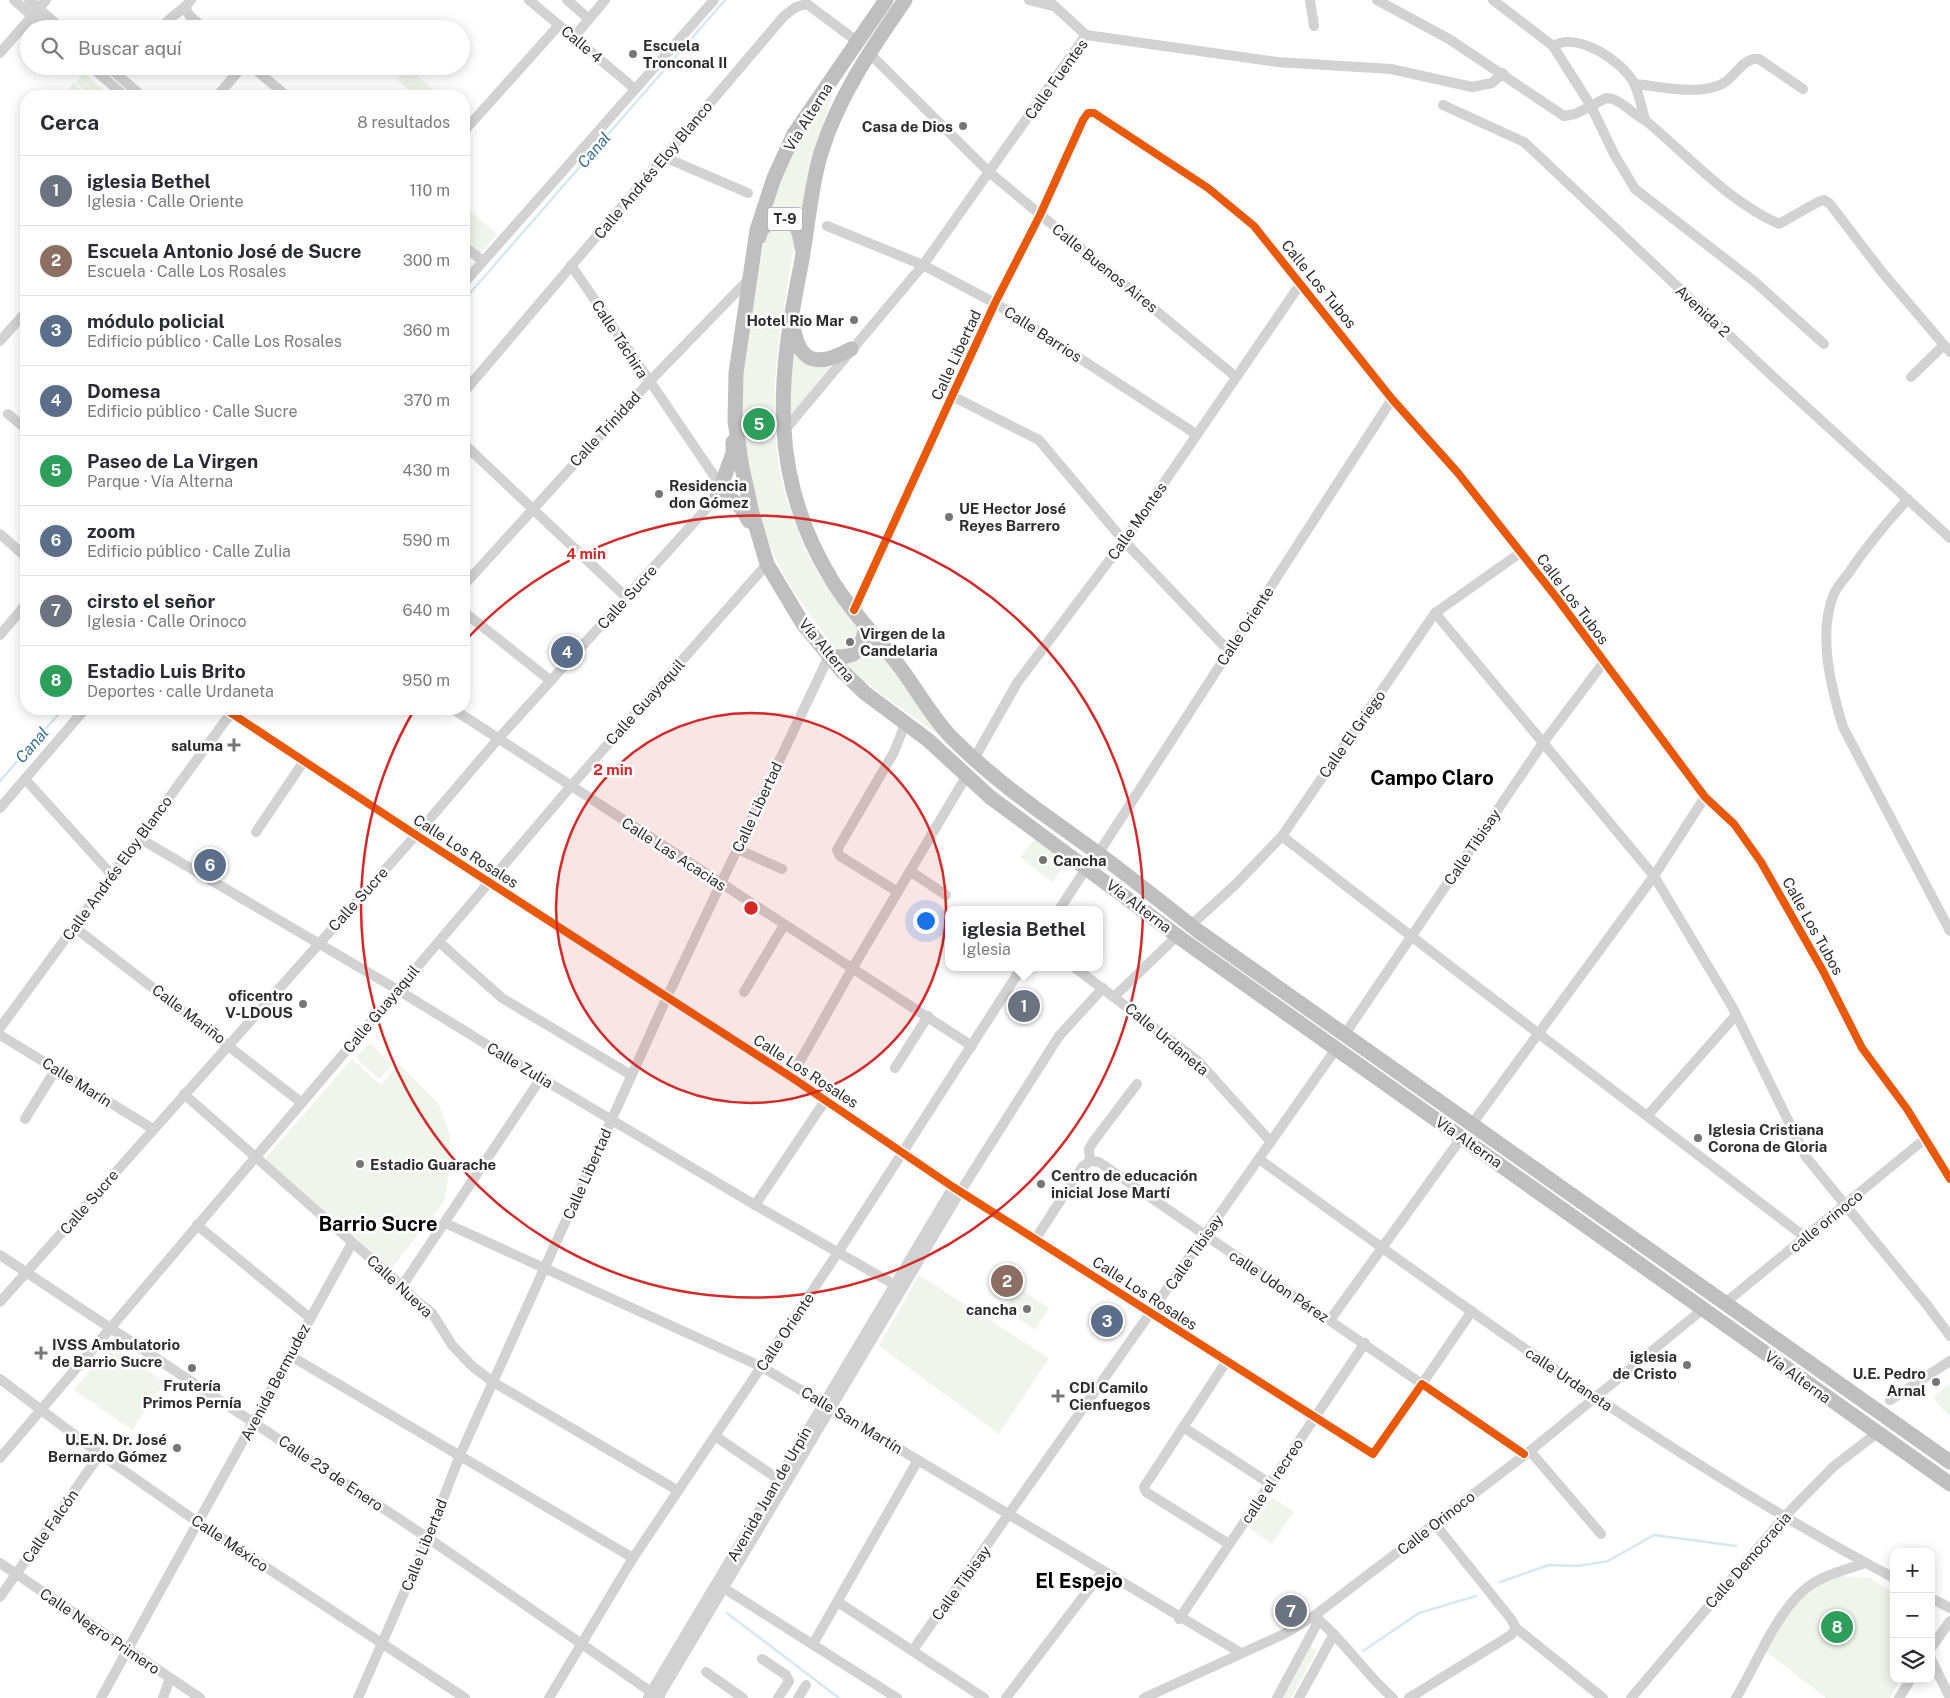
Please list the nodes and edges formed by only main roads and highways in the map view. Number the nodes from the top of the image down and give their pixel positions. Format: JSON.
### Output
{"nodes":[{"id":1,"x":886,"y":0,"type":"edge"},
{"id":2,"x":904,"y":0,"type":"edge"},
{"id":3,"x":755,"y":245,"type":"junction"},
{"id":4,"x":803,"y":254,"type":"junction"},
{"id":5,"x":792,"y":316,"type":"junction"},
{"id":6,"x":851,"y":349,"type":"road end"},
{"id":7,"x":735,"y":421,"type":"junction"},
{"id":8,"x":761,"y":538,"type":"junction"},
{"id":9,"x":866,"y":626,"type":"junction"},
{"id":10,"x":829,"y":656,"type":"junction"},
{"id":11,"x":1950,"y":1462,"type":"edge"},
{"id":12,"x":1950,"y":1484,"type":"edge"}],
"edges":[{"from":1,"to":3,"type":"highway","name":"Vía Alterna","number":"T-9"},
{"from":2,"to":4,"type":"highway","name":"Vía Alterna","number":"T-9"},
{"from":3,"to":4,"type":"highway","number":"T-9"},
{"from":3,"to":7,"type":"highway","name":"Vía Alterna","number":"T-9"},
{"from":4,"to":5,"type":"highway","name":"Vía Alterna","number":"T-9"},
{"from":5,"to":6,"type":"highway"},
{"from":5,"to":9,"type":"highway","name":"Vía Alterna","number":"T-9"},
{"from":7,"to":8,"type":"highway","name":"Vía Alterna","number":"T-9"},
{"from":7,"to":8,"type":"highway"},
{"from":8,"to":10,"type":"highway","name":"Vía Alterna","number":"T-9"},
{"from":9,"to":10,"type":"highway"},
{"from":9,"to":11,"type":"highway","name":"Vía Alterna","number":"T-9"},
{"from":10,"to":12,"type":"highway","name":"Vía Alterna","number":"T-9"}]}
